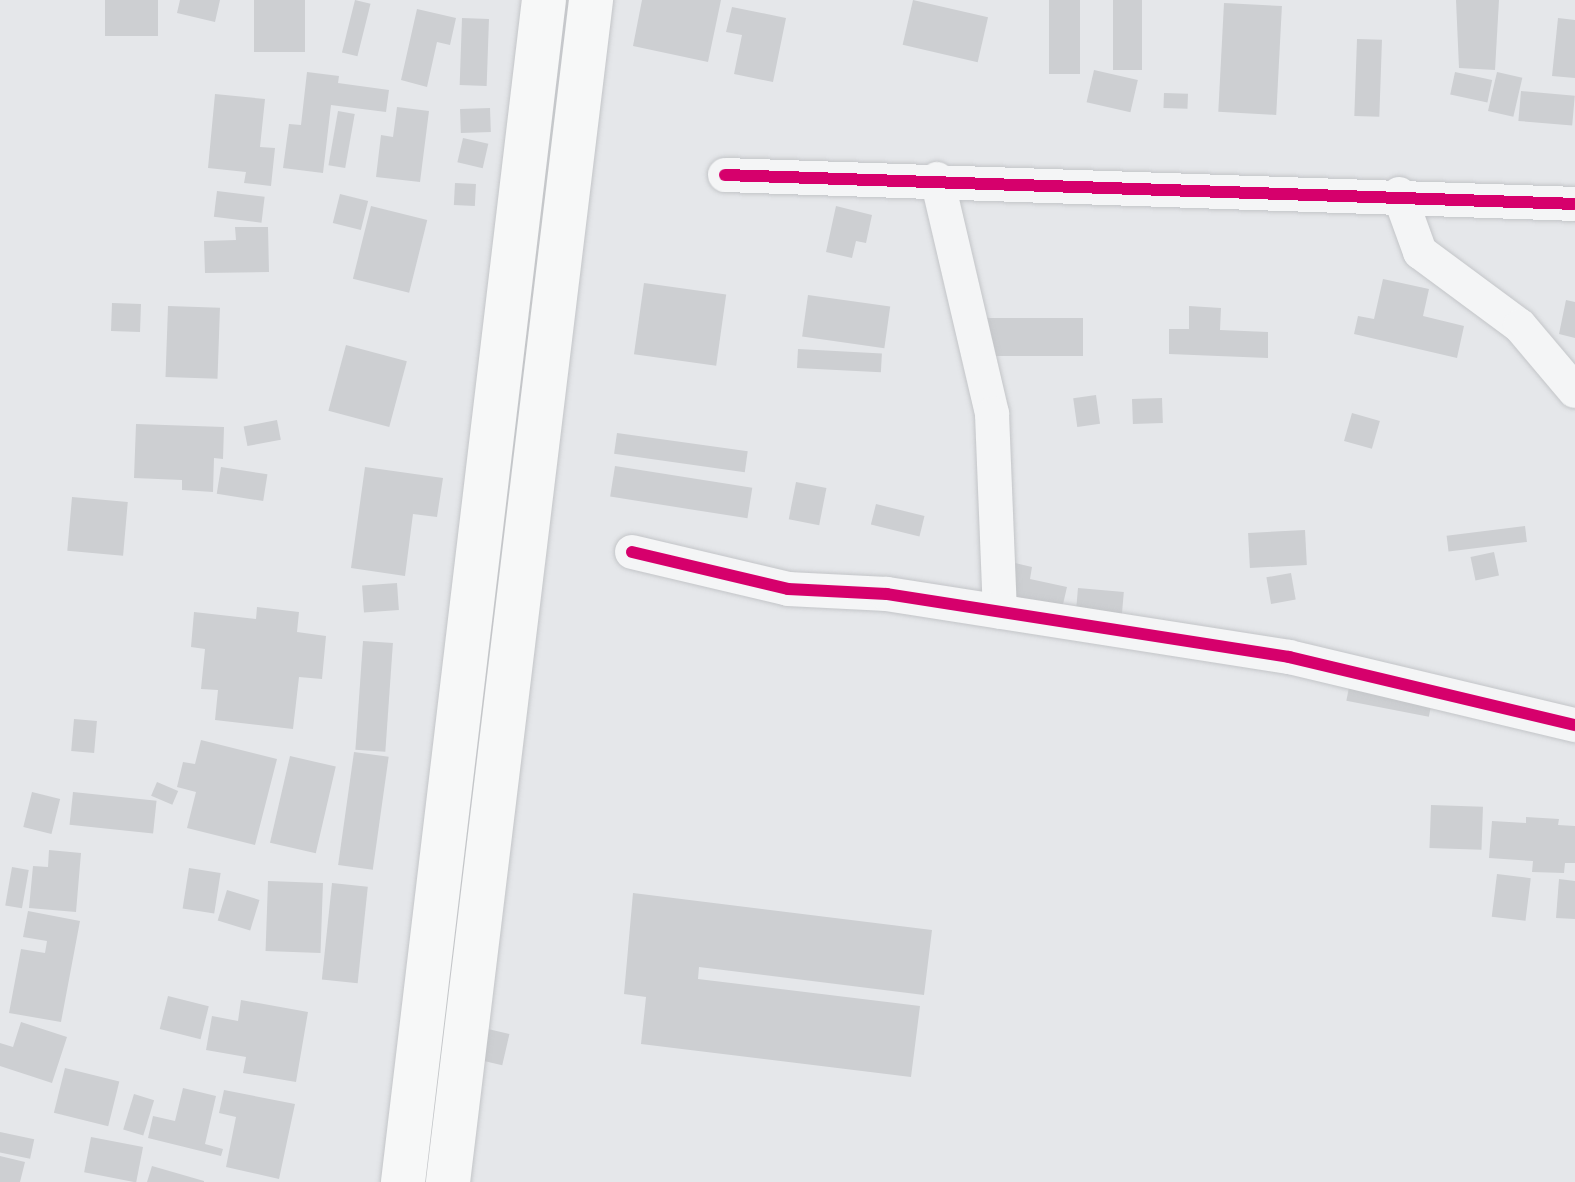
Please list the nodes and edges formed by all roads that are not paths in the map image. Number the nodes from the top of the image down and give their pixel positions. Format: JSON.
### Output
{"nodes":[{"id":1,"x":544,"y":0,"type":"edge"},
{"id":2,"x":591,"y":1,"type":"edge"},
{"id":3,"x":725,"y":175,"type":"dead end"},
{"id":4,"x":937,"y":179,"type":"junction"},
{"id":5,"x":1399,"y":194,"type":"junction"},
{"id":6,"x":1575,"y":204,"type":"edge"},
{"id":7,"x":1575,"y":391,"type":"edge"},
{"id":8,"x":632,"y":552,"type":"dead end"},
{"id":9,"x":1000,"y":612,"type":"junction"},
{"id":10,"x":1575,"y":725,"type":"edge"},
{"id":11,"x":440,"y":861,"type":"junction"},
{"id":12,"x":484,"y":864,"type":"junction"},
{"id":13,"x":403,"y":1182,"type":"edge"},
{"id":14,"x":448,"y":1182,"type":"edge"}],
"edges":[{"from":1,"to":11,"type":"main road"},
{"from":2,"to":12,"type":"main road"},
{"from":3,"to":4,"type":"street"},
{"from":4,"to":5,"type":"street"},
{"from":4,"to":9,"type":"street"},
{"from":5,"to":6,"type":"street"},
{"from":5,"to":7,"type":"street"},
{"from":8,"to":9,"type":"street"},
{"from":9,"to":10,"type":"street"},
{"from":11,"to":12,"type":"main road"},
{"from":11,"to":13,"type":"main road"},
{"from":12,"to":14,"type":"main road"}]}
